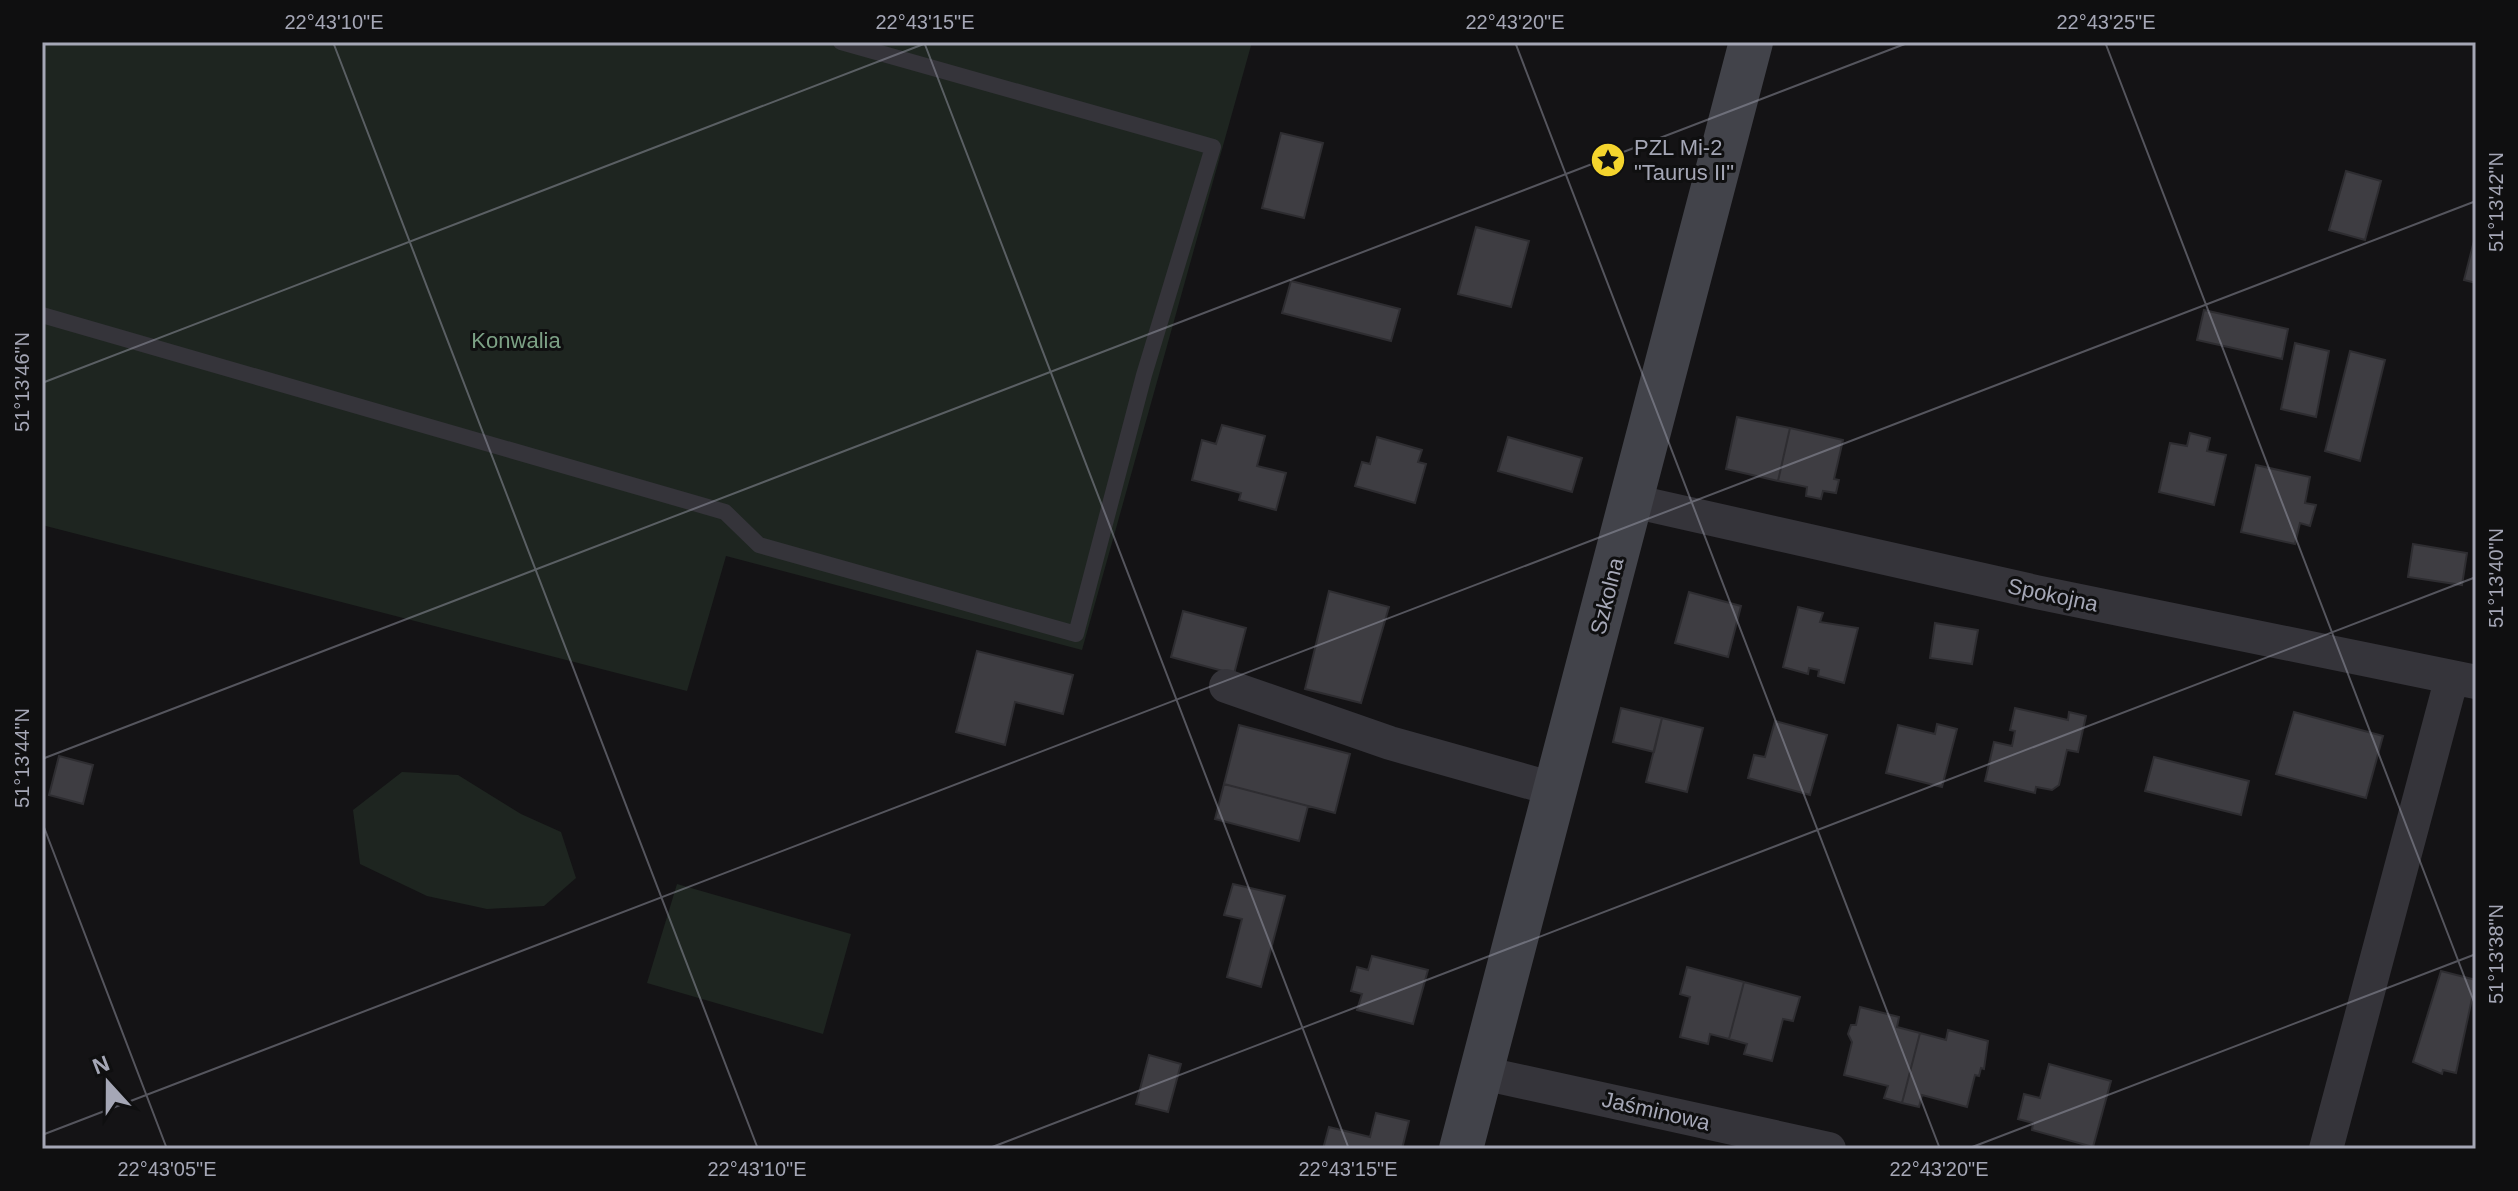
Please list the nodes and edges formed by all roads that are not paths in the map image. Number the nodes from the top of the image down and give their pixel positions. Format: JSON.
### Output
{"nodes":[{"id":1,"x":841,"y":42,"type":"edge"},
{"id":2,"x":1751,"y":42,"type":"edge"},
{"id":3,"x":42,"y":315,"type":"edge"},
{"id":4,"x":1632,"y":501,"type":"junction"},
{"id":5,"x":2464,"y":680,"type":"edge"},
{"id":6,"x":1226,"y":686,"type":"dead end"},
{"id":7,"x":1557,"y":790,"type":"junction"},
{"id":8,"x":1482,"y":1073,"type":"junction"},
{"id":9,"x":1461,"y":1149,"type":"edge"},
{"id":10,"x":1829,"y":1149,"type":"edge"},
{"id":11,"x":2326,"y":1149,"type":"edge"}],
"edges":[{"from":1,"to":3,"type":"lane"},
{"from":2,"to":4,"type":"street","name":"Szkolna"},
{"from":4,"to":5,"type":"street","name":"Spokojna"},
{"from":4,"to":7,"type":"street","name":"Szkolna"},
{"from":5,"to":11,"type":"street"},
{"from":6,"to":7,"type":"street"},
{"from":7,"to":8,"type":"street","name":"Szkolna"},
{"from":8,"to":9,"type":"street","name":"Szkolna"},
{"from":8,"to":10,"type":"street","name":"Jaśminowa"}]}
